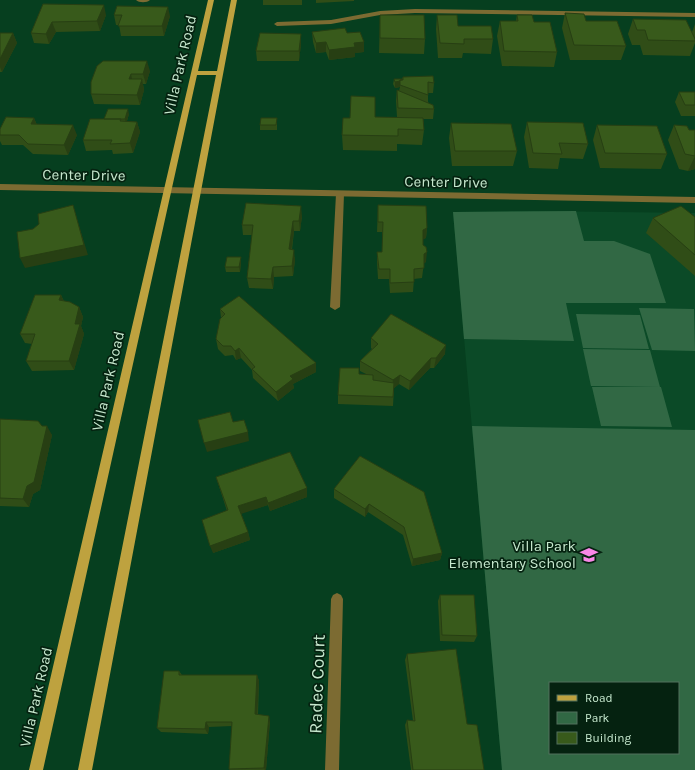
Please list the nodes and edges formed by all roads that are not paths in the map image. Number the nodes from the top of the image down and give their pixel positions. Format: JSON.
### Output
{"nodes":[{"id":1,"x":139,"y":0,"type":"edge"},
{"id":2,"x":146,"y":0,"type":"edge"},
{"id":3,"x":211,"y":0,"type":"edge"},
{"id":4,"x":234,"y":0,"type":"edge"},
{"id":5,"x":695,"y":15,"type":"edge"},
{"id":6,"x":277,"y":24,"type":"dead end"},
{"id":7,"x":194,"y":73,"type":"junction"},
{"id":8,"x":220,"y":73,"type":"junction"},
{"id":9,"x":0,"y":188,"type":"edge"},
{"id":10,"x":168,"y":191,"type":"junction"},
{"id":11,"x":197,"y":191,"type":"junction"},
{"id":12,"x":340,"y":194,"type":"junction"},
{"id":13,"x":695,"y":200,"type":"edge"},
{"id":14,"x":335,"y":307,"type":"dead end"},
{"id":15,"x":337,"y":599,"type":"dead end"},
{"id":16,"x":36,"y":770,"type":"edge"},
{"id":17,"x":85,"y":770,"type":"edge"},
{"id":18,"x":332,"y":770,"type":"edge"}],
"edges":[{"from":1,"to":2,"type":"street"},
{"from":3,"to":7,"type":"main road","name":"Villa Park Road"},
{"from":4,"to":8,"type":"main road"},
{"from":5,"to":6,"type":"street"},
{"from":7,"to":8,"type":"main road"},
{"from":7,"to":10,"type":"main road","name":"Villa Park Road"},
{"from":8,"to":11,"type":"main road"},
{"from":9,"to":10,"type":"street","name":"Center Drive"},
{"from":10,"to":11,"type":"street","name":"Center Drive"},
{"from":10,"to":16,"type":"main road","name":"Villa Park Road"},
{"from":11,"to":12,"type":"street","name":"Center Drive"},
{"from":11,"to":17,"type":"main road"},
{"from":12,"to":13,"type":"street","name":"Center Drive"},
{"from":12,"to":14,"type":"street"},
{"from":15,"to":18,"type":"street","name":"Radec Court"}]}
